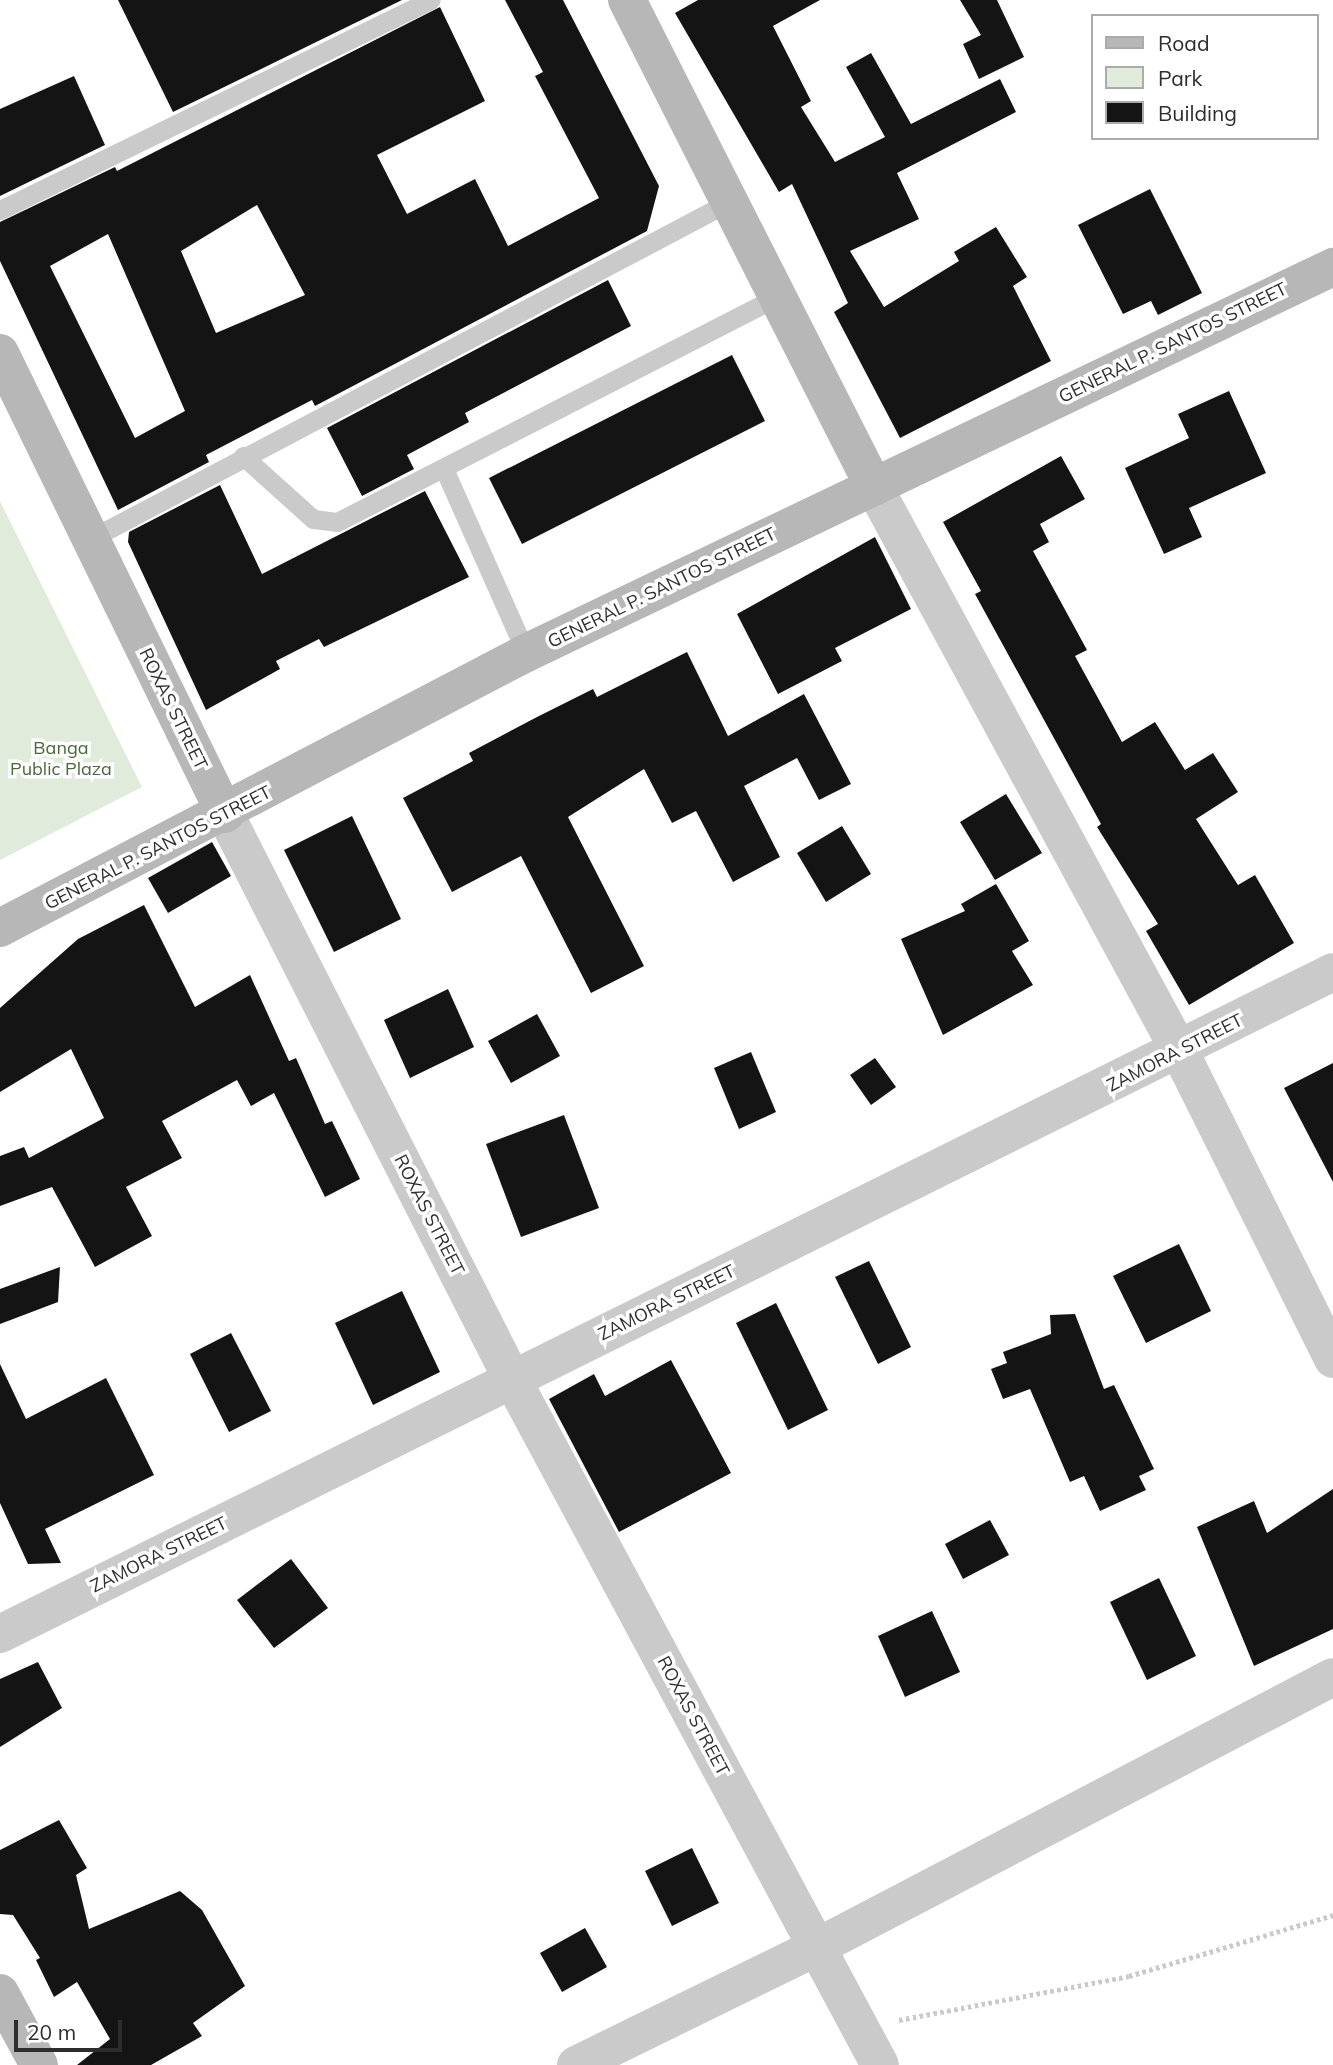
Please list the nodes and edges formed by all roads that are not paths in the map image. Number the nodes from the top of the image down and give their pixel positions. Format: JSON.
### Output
{"nodes":[{"id":1,"x":430,"y":0,"type":"edge"},
{"id":2,"x":627,"y":0,"type":"edge"},
{"id":3,"x":729,"y":202,"type":"junction"},
{"id":4,"x":0,"y":209,"type":"edge"},
{"id":5,"x":1333,"y":267,"type":"edge"},
{"id":6,"x":777,"y":297,"type":"junction"},
{"id":7,"x":0,"y":353,"type":"edge"},
{"id":8,"x":243,"y":456,"type":"junction"},
{"id":9,"x":445,"y":471,"type":"junction"},
{"id":10,"x":874,"y":487,"type":"junction"},
{"id":11,"x":90,"y":539,"type":"junction"},
{"id":12,"x":526,"y":653,"type":"junction"},
{"id":13,"x":225,"y":814,"type":"junction"},
{"id":14,"x":0,"y":928,"type":"edge"},
{"id":15,"x":1333,"y":972,"type":"edge"},
{"id":16,"x":1180,"y":1052,"type":"junction"},
{"id":17,"x":1333,"y":1359,"type":"edge"},
{"id":18,"x":513,"y":1379,"type":"junction"},
{"id":19,"x":0,"y":1634,"type":"edge"},
{"id":20,"x":1333,"y":1677,"type":"edge"},
{"id":21,"x":817,"y":1947,"type":"junction"},
{"id":22,"x":0,"y":1993,"type":"edge"},
{"id":23,"x":39,"y":2065,"type":"edge"},
{"id":24,"x":576,"y":2065,"type":"edge"},
{"id":25,"x":880,"y":2065,"type":"edge"}],
"edges":[{"from":1,"to":4,"type":"lane"},
{"from":2,"to":3,"type":"main road"},
{"from":3,"to":6,"type":"main road"},
{"from":3,"to":8,"type":"lane"},
{"from":5,"to":10,"type":"main road","name":"GENERAL P. SANTOS STREET"},
{"from":6,"to":9,"type":"lane"},
{"from":6,"to":10,"type":"main road"},
{"from":7,"to":11,"type":"main road","name":"ROXAS STREET"},
{"from":8,"to":9,"type":"lane"},
{"from":8,"to":11,"type":"lane"},
{"from":9,"to":12,"type":"lane"},
{"from":10,"to":12,"type":"main road","name":"GENERAL P. SANTOS STREET"},
{"from":10,"to":16,"type":"street"},
{"from":11,"to":13,"type":"main road","name":"ROXAS STREET"},
{"from":12,"to":13,"type":"main road","name":"GENERAL P. SANTOS STREET"},
{"from":13,"to":14,"type":"main road","name":"GENERAL P. SANTOS STREET"},
{"from":13,"to":18,"type":"street","name":"ROXAS STREET"},
{"from":15,"to":16,"type":"street","name":"ZAMORA STREET"},
{"from":16,"to":17,"type":"street"},
{"from":16,"to":18,"type":"street","name":"ZAMORA STREET"},
{"from":18,"to":19,"type":"street","name":"ZAMORA STREET"},
{"from":18,"to":21,"type":"street","name":"ROXAS STREET"},
{"from":20,"to":21,"type":"street"},
{"from":21,"to":24,"type":"street"},
{"from":21,"to":25,"type":"street","name":"ROXAS STREET"},
{"from":22,"to":23,"type":"main road"}]}
